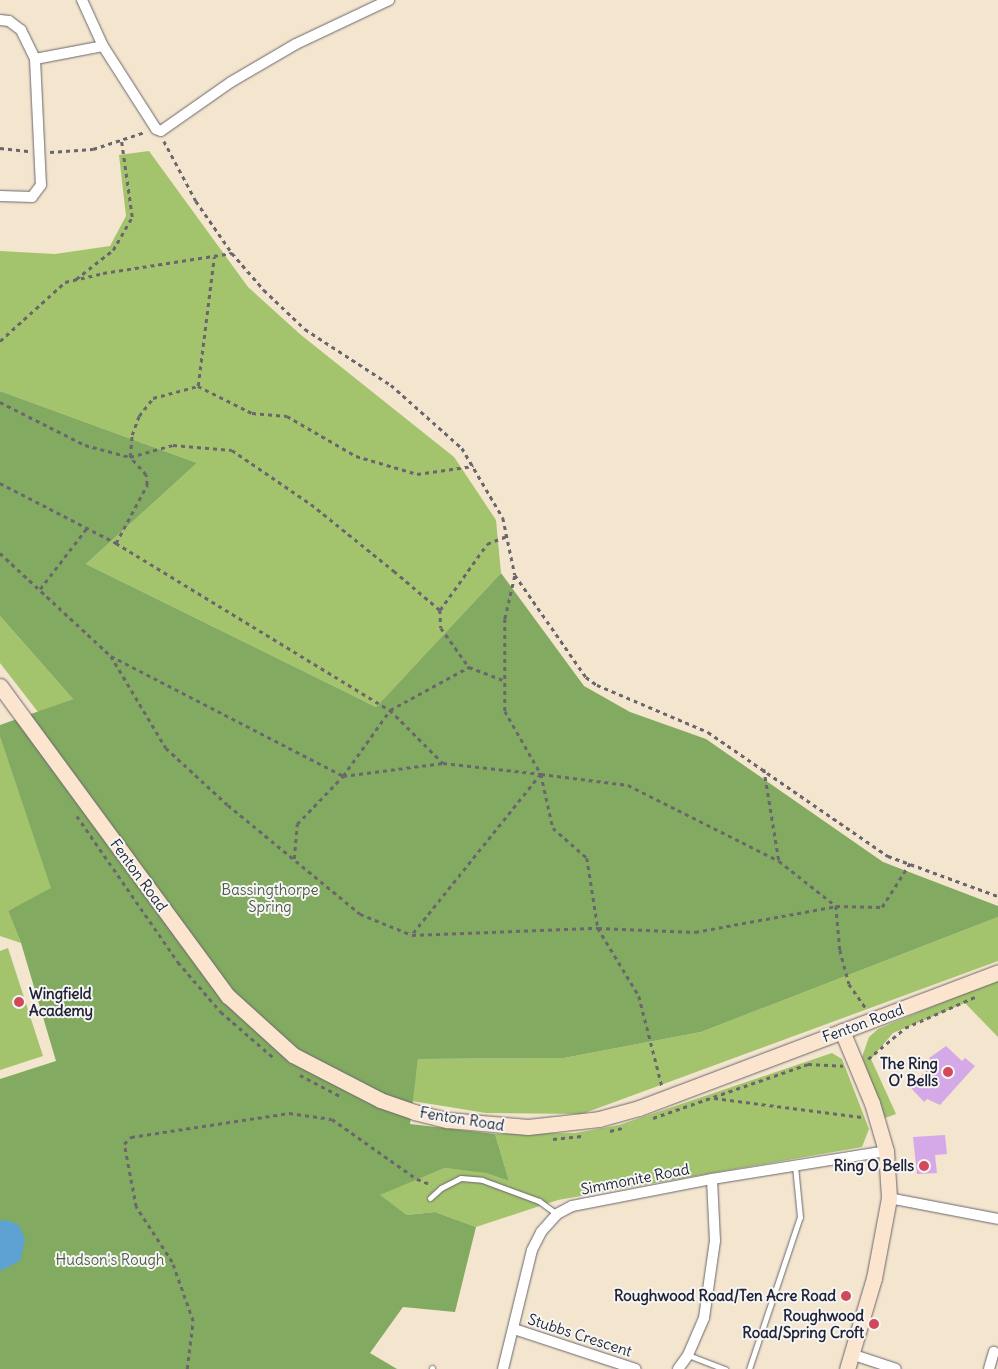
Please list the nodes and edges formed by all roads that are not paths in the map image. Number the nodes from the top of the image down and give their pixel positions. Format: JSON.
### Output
{"nodes":[{"id":1,"x":82,"y":0,"type":"edge"},
{"id":2,"x":389,"y":0,"type":"edge"},
{"id":3,"x":0,"y":20,"type":"edge"},
{"id":4,"x":103,"y":46,"type":"junction"},
{"id":5,"x":35,"y":59,"type":"junction"},
{"id":6,"x":0,"y":196,"type":"edge"},
{"id":7,"x":0,"y":686,"type":"edge"},
{"id":8,"x":998,"y":972,"type":"edge"},
{"id":9,"x":842,"y":1031,"type":"junction"},
{"id":10,"x":886,"y":1151,"type":"junction"},
{"id":11,"x":795,"y":1166,"type":"junction"},
{"id":12,"x":712,"y":1179,"type":"junction"},
{"id":13,"x":430,"y":1198,"type":"dead end"},
{"id":14,"x":889,"y":1198,"type":"junction"},
{"id":15,"x":557,"y":1214,"type":"junction"},
{"id":16,"x":998,"y":1219,"type":"edge"},
{"id":17,"x":514,"y":1329,"type":"junction"},
{"id":18,"x":994,"y":1352,"type":"dead end"},
{"id":19,"x":688,"y":1354,"type":"junction"},
{"id":20,"x":851,"y":1354,"type":"junction"},
{"id":21,"x":502,"y":1369,"type":"edge"},
{"id":22,"x":636,"y":1369,"type":"edge"},
{"id":23,"x":678,"y":1369,"type":"edge"},
{"id":24,"x":725,"y":1369,"type":"edge"},
{"id":25,"x":749,"y":1369,"type":"edge"},
{"id":26,"x":847,"y":1369,"type":"edge"},
{"id":27,"x":896,"y":1369,"type":"edge"},
{"id":28,"x":989,"y":1369,"type":"edge"}],
"edges":[{"from":1,"to":4,"type":"street"},
{"from":2,"to":4,"type":"street"},
{"from":3,"to":5,"type":"street"},
{"from":4,"to":5,"type":"street"},
{"from":5,"to":6,"type":"street"},
{"from":7,"to":9,"type":"street","name":"Fenton Road"},
{"from":8,"to":9,"type":"street","name":"Fenton Road"},
{"from":9,"to":10,"type":"street"},
{"from":10,"to":11,"type":"street","name":"Simmonite Road"},
{"from":10,"to":14,"type":"street"},
{"from":11,"to":12,"type":"street","name":"Simmonite Road"},
{"from":11,"to":25,"type":"lane"},
{"from":12,"to":15,"type":"street","name":"Simmonite Road"},
{"from":12,"to":19,"type":"street"},
{"from":13,"to":15,"type":"lane"},
{"from":14,"to":16,"type":"street"},
{"from":14,"to":20,"type":"street"},
{"from":15,"to":17,"type":"street","name":"Simmonite Road"},
{"from":17,"to":21,"type":"street","name":"Simmonite Road"},
{"from":17,"to":22,"type":"street","name":"Stubbs Crescent"},
{"from":18,"to":28,"type":"street"},
{"from":19,"to":23,"type":"street"},
{"from":19,"to":24,"type":"lane"},
{"from":20,"to":26,"type":"street"},
{"from":20,"to":27,"type":"street"}]}
